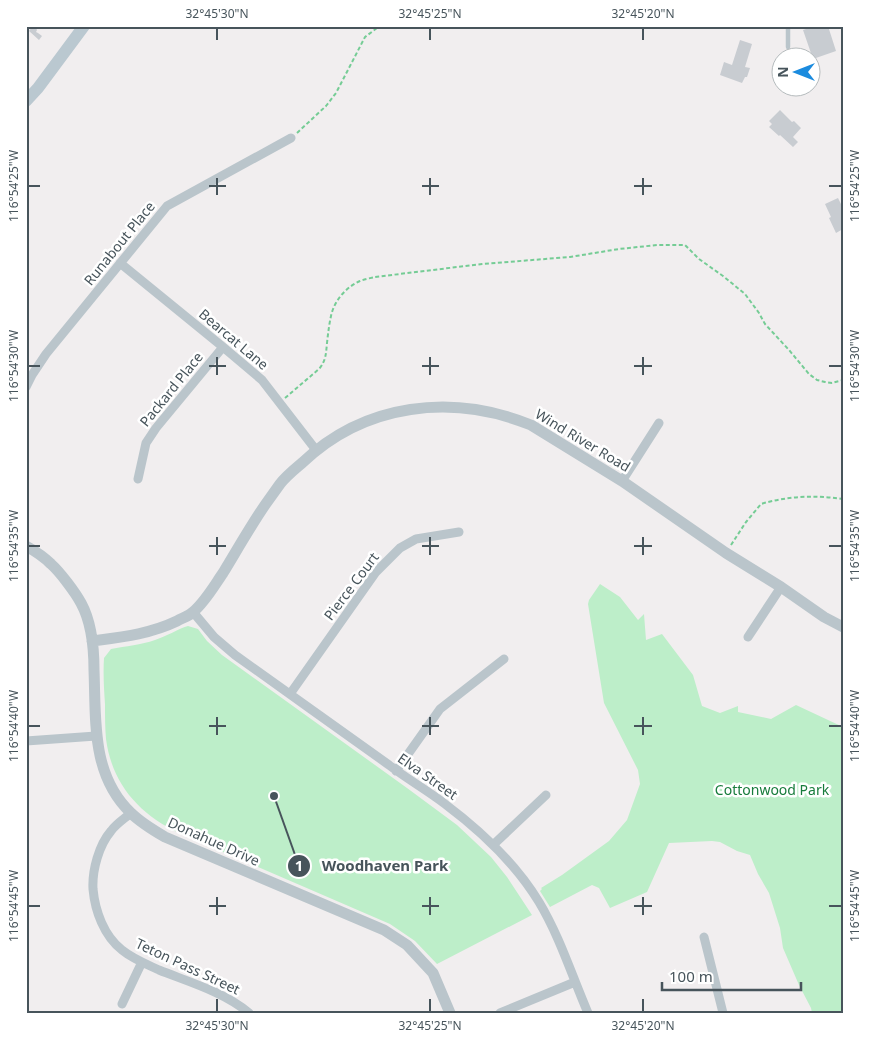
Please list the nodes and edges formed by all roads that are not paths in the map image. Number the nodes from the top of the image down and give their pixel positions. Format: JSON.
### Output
{"nodes":[{"id":1,"x":84,"y":26,"type":"edge"},
{"id":2,"x":788,"y":26,"type":"edge"},
{"id":3,"x":788,"y":47,"type":"dead end"},
{"id":4,"x":26,"y":101,"type":"edge"},
{"id":5,"x":291,"y":138,"type":"road end"},
{"id":6,"x":120,"y":263,"type":"junction"},
{"id":7,"x":223,"y":347,"type":"junction"},
{"id":8,"x":26,"y":387,"type":"edge"},
{"id":9,"x":659,"y":424,"type":"dead end"},
{"id":10,"x":316,"y":450,"type":"junction"},
{"id":11,"x":138,"y":479,"type":"dead end"},
{"id":12,"x":622,"y":481,"type":"junction"},
{"id":13,"x":460,"y":532,"type":"dead end"},
{"id":14,"x":26,"y":546,"type":"edge"},
{"id":15,"x":781,"y":588,"type":"junction"},
{"id":16,"x":193,"y":612,"type":"junction"},
{"id":17,"x":843,"y":627,"type":"edge"},
{"id":18,"x":748,"y":637,"type":"dead end"},
{"id":19,"x":92,"y":640,"type":"junction"},
{"id":20,"x":504,"y":659,"type":"dead end"},
{"id":21,"x":290,"y":694,"type":"junction"},
{"id":22,"x":96,"y":736,"type":"junction"},
{"id":23,"x":26,"y":741,"type":"edge"},
{"id":24,"x":396,"y":771,"type":"junction"},
{"id":25,"x":546,"y":796,"type":"dead end"},
{"id":26,"x":130,"y":813,"type":"junction"},
{"id":27,"x":493,"y":845,"type":"junction"},
{"id":28,"x":704,"y":937,"type":"dead end"},
{"id":29,"x":142,"y":962,"type":"junction"},
{"id":30,"x":575,"y":982,"type":"junction"},
{"id":31,"x":122,"y":1004,"type":"dead end"},
{"id":32,"x":249,"y":1013,"type":"edge"},
{"id":33,"x":450,"y":1013,"type":"edge"},
{"id":34,"x":500,"y":1013,"type":"edge"},
{"id":35,"x":588,"y":1013,"type":"edge"},
{"id":36,"x":723,"y":1013,"type":"edge"}],
"edges":[{"from":1,"to":4,"type":"main road"},
{"from":2,"to":3,"type":"lane"},
{"from":5,"to":6,"type":"street","name":"Runabout Place"},
{"from":6,"to":7,"type":"street","name":"Bearcat Lane"},
{"from":6,"to":8,"type":"street","name":"Runabout Place"},
{"from":7,"to":10,"type":"street","name":"Bearcat Lane"},
{"from":7,"to":11,"type":"street","name":"Packard Place"},
{"from":9,"to":12,"type":"street"},
{"from":10,"to":12,"type":"street","name":"Wind River Road"},
{"from":10,"to":16,"type":"street","name":"Wind River Road"},
{"from":12,"to":15,"type":"street","name":"Wind River Road"},
{"from":13,"to":21,"type":"street","name":"Pierce Court"},
{"from":14,"to":19,"type":"street","name":"Donahue Drive"},
{"from":15,"to":17,"type":"street","name":"Wind River Road"},
{"from":15,"to":18,"type":"street"},
{"from":16,"to":19,"type":"street","name":"Wind River Road"},
{"from":16,"to":21,"type":"street","name":"Elva Street"},
{"from":19,"to":22,"type":"street","name":"Donahue Drive"},
{"from":20,"to":24,"type":"street"},
{"from":21,"to":24,"type":"street","name":"Elva Street"},
{"from":22,"to":23,"type":"street"},
{"from":22,"to":26,"type":"street","name":"Donahue Drive"},
{"from":24,"to":27,"type":"street","name":"Elva Street"},
{"from":25,"to":27,"type":"street"},
{"from":26,"to":29,"type":"street","name":"Teton Pass Street"},
{"from":26,"to":33,"type":"street","name":"Donahue Drive"},
{"from":27,"to":30,"type":"street","name":"Elva Street"},
{"from":28,"to":36,"type":"street"},
{"from":29,"to":31,"type":"street"},
{"from":29,"to":32,"type":"street","name":"Teton Pass Street"},
{"from":30,"to":34,"type":"street"},
{"from":30,"to":35,"type":"street","name":"Elva Street"}]}
